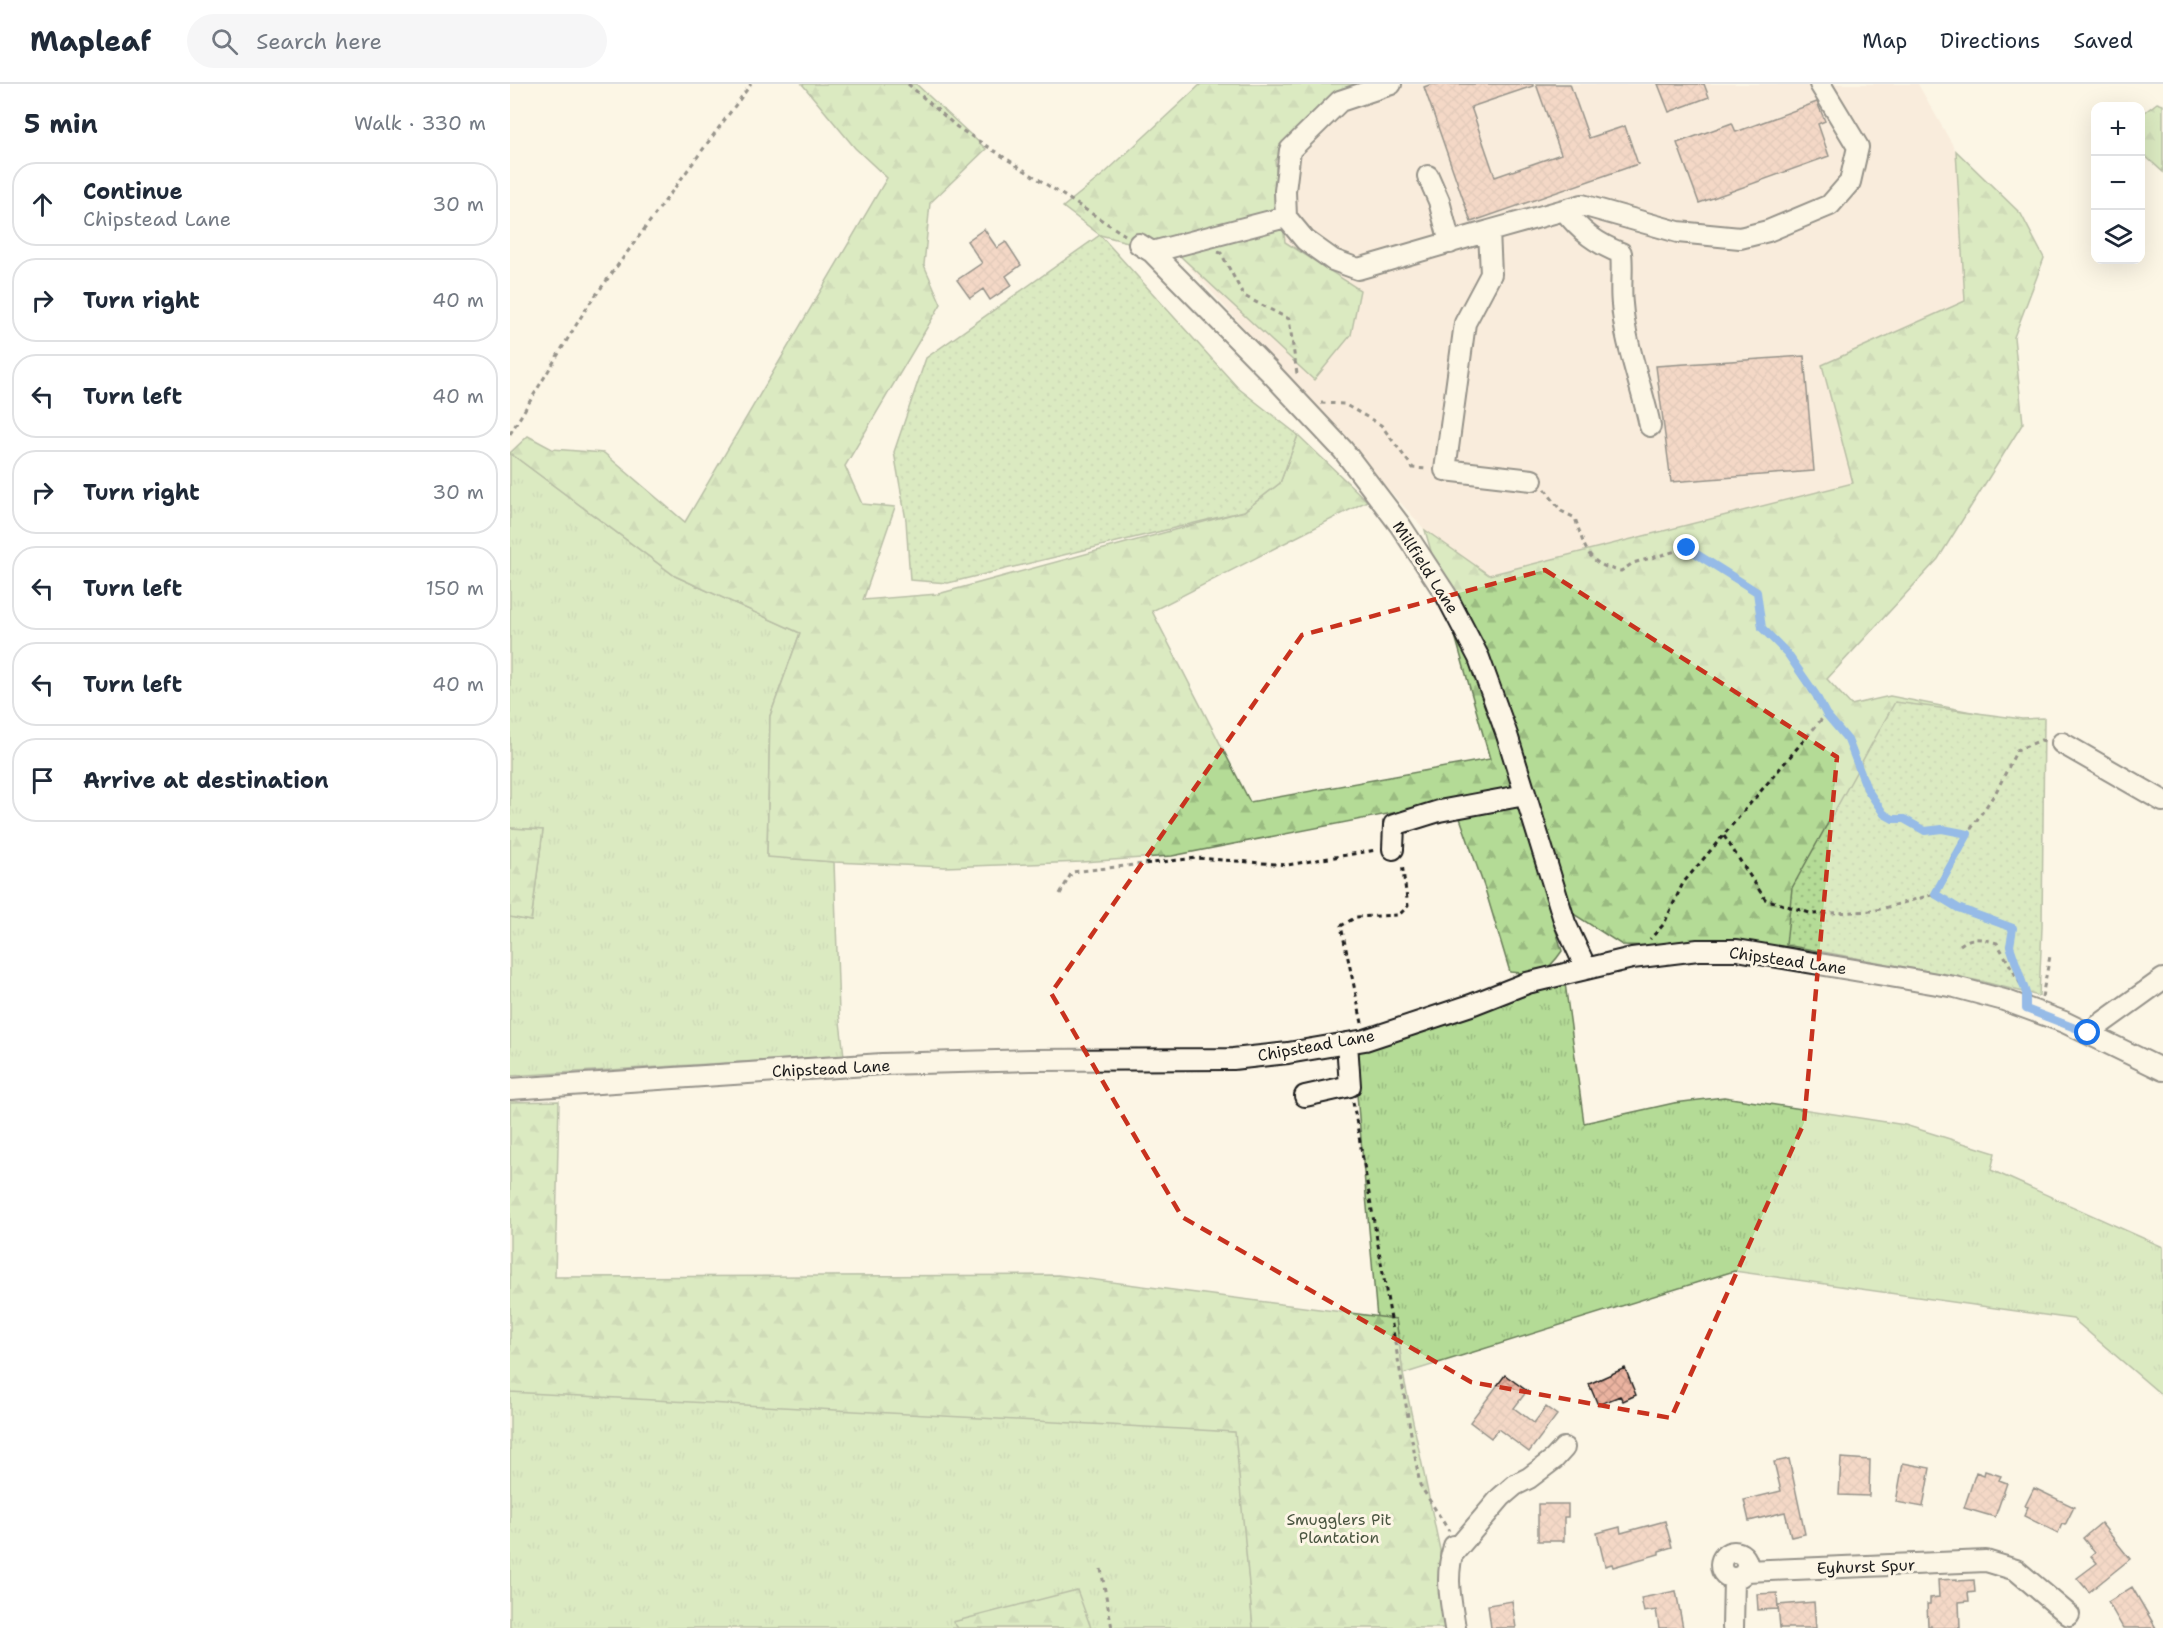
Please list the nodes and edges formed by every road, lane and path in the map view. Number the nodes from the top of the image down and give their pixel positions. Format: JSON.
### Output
{"nodes":[{"id":1,"x":751,"y":84,"type":"edge"},
{"id":2,"x":908,"y":84,"type":"edge"},
{"id":3,"x":1391,"y":84,"type":"edge"},
{"id":4,"x":1820,"y":84,"type":"edge"},
{"id":5,"x":1428,"y":176,"type":"dead end"},
{"id":6,"x":1564,"y":210,"type":"junction"},
{"id":7,"x":1286,"y":218,"type":"junction"},
{"id":8,"x":1489,"y":231,"type":"junction"},
{"id":9,"x":1450,"y":243,"type":"junction"},
{"id":10,"x":1146,"y":248,"type":"junction"},
{"id":11,"x":1211,"y":251,"type":"dead end"},
{"id":12,"x":1301,"y":380,"type":"dead end"},
{"id":13,"x":1316,"y":403,"type":"dead end"},
{"id":14,"x":1650,"y":426,"type":"dead end"},
{"id":15,"x":510,"y":434,"type":"edge"},
{"id":16,"x":1445,"y":470,"type":"junction"},
{"id":17,"x":1532,"y":480,"type":"joint"},
{"id":18,"x":1826,"y":714,"type":"junction"},
{"id":19,"x":2062,"y":743,"type":"joint"},
{"id":20,"x":1524,"y":795,"type":"junction"},
{"id":21,"x":2163,"y":801,"type":"edge"},
{"id":22,"x":1968,"y":834,"type":"junction"},
{"id":23,"x":1724,"y":835,"type":"junction"},
{"id":24,"x":1393,"y":849,"type":"junction"},
{"id":25,"x":1060,"y":894,"type":"dead end"},
{"id":26,"x":1935,"y":894,"type":"junction"},
{"id":27,"x":1960,"y":945,"type":"dead end"},
{"id":28,"x":2050,"y":956,"type":"dead end"},
{"id":29,"x":1632,"y":958,"type":"junction"},
{"id":30,"x":1586,"y":968,"type":"junction"},
{"id":31,"x":2163,"y":979,"type":"edge"},
{"id":32,"x":2039,"y":1013,"type":"junction"},
{"id":33,"x":2088,"y":1033,"type":"junction"},
{"id":34,"x":1356,"y":1041,"type":"junction"},
{"id":35,"x":2163,"y":1070,"type":"edge"},
{"id":36,"x":1350,"y":1086,"type":"junction"},
{"id":37,"x":510,"y":1089,"type":"edge"},
{"id":38,"x":1305,"y":1096,"type":"dead end"},
{"id":39,"x":1564,"y":1448,"type":"dead end"},
{"id":40,"x":1457,"y":1540,"type":"junction"},
{"id":41,"x":1101,"y":1569,"type":"dead end"},
{"id":42,"x":2069,"y":1615,"type":"dead end"},
{"id":43,"x":1112,"y":1628,"type":"edge"},
{"id":44,"x":1455,"y":1628,"type":"edge"},
{"id":45,"x":1733,"y":1628,"type":"edge"}],
"edges":[{"from":1,"to":15,"type":"path"},
{"from":2,"to":10,"type":"path"},
{"from":3,"to":7,"type":"street"},
{"from":4,"to":6,"type":"street"},
{"from":5,"to":9,"type":"street"},
{"from":6,"to":8,"type":"street"},
{"from":6,"to":14,"type":"street"},
{"from":7,"to":9,"type":"street"},
{"from":7,"to":10,"type":"street"},
{"from":8,"to":9,"type":"street"},
{"from":8,"to":16,"type":"street"},
{"from":10,"to":20,"type":"street","name":"Millfield Lane"},
{"from":11,"to":12,"type":"path"},
{"from":13,"to":16,"type":"path"},
{"from":16,"to":17,"type":"street"},
{"from":17,"to":18,"type":"path"},
{"from":18,"to":22,"type":"path"},
{"from":18,"to":23,"type":"path"},
{"from":19,"to":21,"type":"street"},
{"from":19,"to":22,"type":"path"},
{"from":20,"to":24,"type":"street"},
{"from":20,"to":30,"type":"street","name":"Millfield Lane"},
{"from":22,"to":26,"type":"path"},
{"from":23,"to":26,"type":"path"},
{"from":23,"to":29,"type":"path"},
{"from":24,"to":25,"type":"path"},
{"from":24,"to":34,"type":"path"},
{"from":26,"to":27,"type":"path"},
{"from":28,"to":32,"type":"path"},
{"from":29,"to":30,"type":"street","name":"Chipstead Lane"},
{"from":29,"to":32,"type":"street","name":"Chipstead Lane"},
{"from":30,"to":34,"type":"street","name":"Chipstead Lane"},
{"from":31,"to":33,"type":"street"},
{"from":32,"to":33,"type":"street","name":"Chipstead Lane"},
{"from":33,"to":35,"type":"street","name":"Chipstead Lane"},
{"from":34,"to":36,"type":"street"},
{"from":34,"to":37,"type":"street","name":"Chipstead Lane"},
{"from":36,"to":38,"type":"street"},
{"from":36,"to":40,"type":"path"},
{"from":39,"to":40,"type":"street"},
{"from":40,"to":44,"type":"street"},
{"from":41,"to":43,"type":"path"},
{"from":42,"to":45,"type":"street","name":"Eyhurst Spur"}]}
